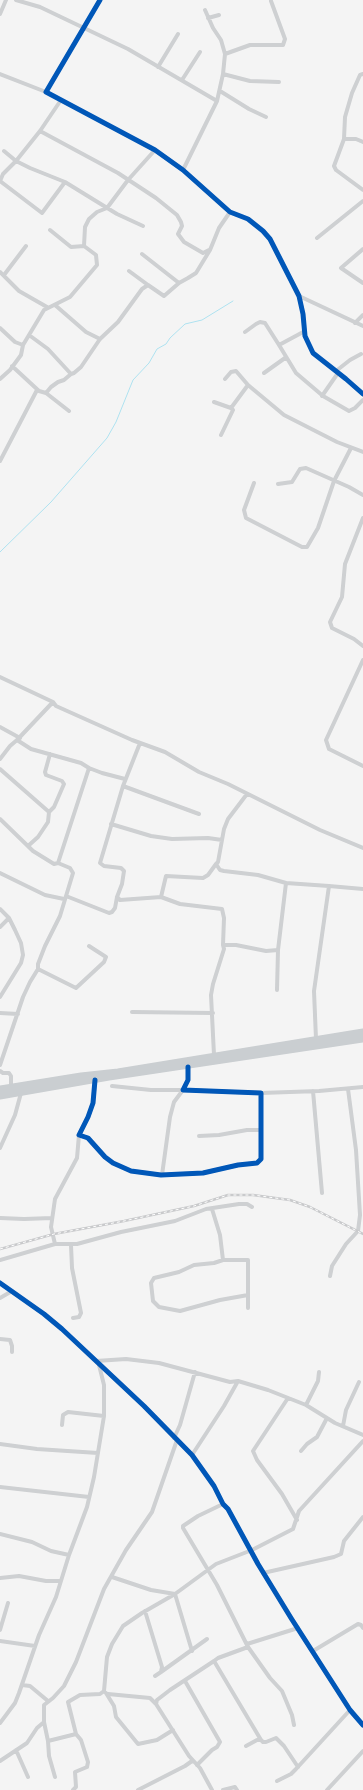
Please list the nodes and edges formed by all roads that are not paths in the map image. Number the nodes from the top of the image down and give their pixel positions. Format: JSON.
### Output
{"nodes":[{"id":1,"x":6,"y":0,"type":"edge"},
{"id":2,"x":16,"y":0,"type":"edge"},
{"id":3,"x":100,"y":0,"type":"edge"},
{"id":4,"x":271,"y":1,"type":"edge"},
{"id":5,"x":205,"y":10,"type":"dead end"},
{"id":6,"x":0,"y":14,"type":"edge"},
{"id":7,"x":219,"y":16,"type":"dead end"},
{"id":8,"x":208,"y":18,"type":"junction"},
{"id":9,"x":84,"y":28,"type":"junction"},
{"id":10,"x":178,"y":34,"type":"dead end"},
{"id":11,"x":200,"y":52,"type":"dead end"},
{"id":12,"x":225,"y":54,"type":"junction"},
{"id":13,"x":158,"y":67,"type":"junction"},
{"id":14,"x":0,"y":74,"type":"edge"},
{"id":15,"x":223,"y":74,"type":"junction"},
{"id":16,"x":363,"y":74,"type":"edge"},
{"id":17,"x":182,"y":80,"type":"junction"},
{"id":18,"x":279,"y":82,"type":"dead end"},
{"id":19,"x":220,"y":91,"type":"junction"},
{"id":20,"x":46,"y":92,"type":"junction"},
{"id":21,"x":61,"y":100,"type":"junction"},
{"id":22,"x":217,"y":101,"type":"junction"},
{"id":23,"x":266,"y":117,"type":"dead end"},
{"id":24,"x":40,"y":131,"type":"junction"},
{"id":25,"x":344,"y":139,"type":"junction"},
{"id":26,"x":363,"y":142,"type":"edge"},
{"id":27,"x":155,"y":150,"type":"junction"},
{"id":28,"x":4,"y":151,"type":"dead end"},
{"id":29,"x":16,"y":160,"type":"junction"},
{"id":30,"x":183,"y":170,"type":"junction"},
{"id":31,"x":128,"y":180,"type":"junction"},
{"id":32,"x":0,"y":181,"type":"edge"},
{"id":33,"x":65,"y":182,"type":"junction"},
{"id":34,"x":363,"y":190,"type":"edge"},
{"id":35,"x":363,"y":201,"type":"edge"},
{"id":36,"x":107,"y":208,"type":"junction"},
{"id":37,"x":230,"y":212,"type":"junction"},
{"id":38,"x":143,"y":226,"type":"dead end"},
{"id":39,"x":50,"y":230,"type":"dead end"},
{"id":40,"x":317,"y":238,"type":"dead end"},
{"id":41,"x":26,"y":246,"type":"dead end"},
{"id":42,"x":84,"y":246,"type":"junction"},
{"id":43,"x":363,"y":249,"type":"edge"},
{"id":44,"x":210,"y":250,"type":"junction"},
{"id":45,"x":142,"y":254,"type":"dead end"},
{"id":46,"x":129,"y":271,"type":"dead end"},
{"id":47,"x":2,"y":273,"type":"edge"},
{"id":48,"x":363,"y":282,"type":"edge"},
{"id":49,"x":179,"y":283,"type":"junction"},
{"id":50,"x":148,"y":285,"type":"junction"},
{"id":51,"x":299,"y":296,"type":"junction"},
{"id":52,"x":55,"y":305,"type":"junction"},
{"id":53,"x":47,"y":307,"type":"junction"},
{"id":54,"x":363,"y":315,"type":"edge"},
{"id":55,"x":355,"y":323,"type":"junction"},
{"id":56,"x":363,"y":326,"type":"edge"},
{"id":57,"x":0,"y":328,"type":"edge"},
{"id":58,"x":305,"y":331,"type":"junction"},
{"id":59,"x":245,"y":332,"type":"dead end"},
{"id":60,"x":29,"y":335,"type":"junction"},
{"id":61,"x":100,"y":339,"type":"junction"},
{"id":62,"x":23,"y":345,"type":"junction"},
{"id":63,"x":279,"y":345,"type":"junction"},
{"id":64,"x":361,"y":354,"type":"dead end"},
{"id":65,"x":285,"y":358,"type":"junction"},
{"id":66,"x":12,"y":366,"type":"junction"},
{"id":67,"x":337,"y":372,"type":"junction"},
{"id":68,"x":264,"y":373,"type":"dead end"},
{"id":69,"x":71,"y":374,"type":"junction"},
{"id":70,"x":0,"y":378,"type":"edge"},
{"id":71,"x":225,"y":379,"type":"dead end"},
{"id":72,"x":248,"y":385,"type":"junction"},
{"id":73,"x":38,"y":390,"type":"junction"},
{"id":74,"x":46,"y":393,"type":"junction"},
{"id":75,"x":363,"y":394,"type":"edge"},
{"id":76,"x":322,"y":396,"type":"junction"},
{"id":77,"x":363,"y":400,"type":"edge"},
{"id":78,"x":214,"y":402,"type":"dead end"},
{"id":79,"x":231,"y":408,"type":"junction"},
{"id":80,"x":69,"y":410,"type":"dead end"},
{"id":81,"x":221,"y":435,"type":"dead end"},
{"id":82,"x":351,"y":448,"type":"junction"},
{"id":83,"x":363,"y":452,"type":"edge"},
{"id":84,"x":0,"y":461,"type":"edge"},
{"id":85,"x":334,"y":481,"type":"junction"},
{"id":86,"x":254,"y":483,"type":"dead end"},
{"id":87,"x":278,"y":484,"type":"dead end"},
{"id":88,"x":363,"y":495,"type":"edge"},
{"id":89,"x":363,"y":518,"type":"edge"},
{"id":90,"x":363,"y":646,"type":"edge"},
{"id":91,"x":363,"y":660,"type":"edge"},
{"id":92,"x":0,"y":677,"type":"edge"},
{"id":93,"x":53,"y":702,"type":"junction"},
{"id":94,"x":0,"y":726,"type":"edge"},
{"id":95,"x":19,"y":739,"type":"junction"},
{"id":96,"x":140,"y":743,"type":"junction"},
{"id":97,"x":50,"y":754,"type":"junction"},
{"id":98,"x":0,"y":758,"type":"edge"},
{"id":99,"x":363,"y":766,"type":"edge"},
{"id":100,"x":89,"y":768,"type":"junction"},
{"id":101,"x":0,"y":769,"type":"edge"},
{"id":102,"x":125,"y":779,"type":"junction"},
{"id":103,"x":123,"y":786,"type":"junction"},
{"id":104,"x":248,"y":794,"type":"junction"},
{"id":105,"x":49,"y":812,"type":"junction"},
{"id":106,"x":199,"y":814,"type":"dead end"},
{"id":107,"x":0,"y":819,"type":"edge"},
{"id":108,"x":111,"y":824,"type":"junction"},
{"id":109,"x":222,"y":840,"type":"junction"},
{"id":110,"x":28,"y":846,"type":"junction"},
{"id":111,"x":363,"y":848,"type":"edge"},
{"id":112,"x":58,"y":863,"type":"junction"},
{"id":113,"x":216,"y":864,"type":"junction"},
{"id":114,"x":0,"y":872,"type":"edge"},
{"id":115,"x":286,"y":883,"type":"junction"},
{"id":116,"x":330,"y":886,"type":"junction"},
{"id":117,"x":363,"y":889,"type":"edge"},
{"id":118,"x":117,"y":897,"type":"junction"},
{"id":119,"x":161,"y":897,"type":"junction"},
{"id":120,"x":65,"y":898,"type":"junction"},
{"id":121,"x":0,"y":909,"type":"edge"},
{"id":122,"x":9,"y":918,"type":"junction"},
{"id":123,"x":0,"y":927,"type":"edge"},
{"id":124,"x":223,"y":945,"type":"junction"},
{"id":125,"x":89,"y":946,"type":"dead end"},
{"id":126,"x":278,"y":950,"type":"junction"},
{"id":127,"x":38,"y":969,"type":"junction"},
{"id":128,"x":277,"y":990,"type":"dead end"},
{"id":129,"x":0,"y":997,"type":"edge"},
{"id":130,"x":132,"y":1012,"type":"dead end"},
{"id":131,"x":0,"y":1013,"type":"edge"},
{"id":132,"x":213,"y":1013,"type":"junction"},
{"id":133,"x":18,"y":1014,"type":"junction"},
{"id":134,"x":363,"y":1032,"type":"edge"},
{"id":135,"x":316,"y":1039,"type":"junction"},
{"id":136,"x":363,"y":1039,"type":"edge"},
{"id":137,"x":214,"y":1055,"type":"junction"},
{"id":138,"x":230,"y":1056,"type":"junction"},
{"id":139,"x":0,"y":1065,"type":"edge"},
{"id":140,"x":188,"y":1066,"type":"junction"},
{"id":141,"x":0,"y":1071,"type":"edge"},
{"id":142,"x":95,"y":1080,"type":"junction"},
{"id":143,"x":112,"y":1086,"type":"dead end"},
{"id":144,"x":11,"y":1087,"type":"junction"},
{"id":145,"x":363,"y":1088,"type":"edge"},
{"id":146,"x":0,"y":1089,"type":"edge"},
{"id":147,"x":348,"y":1089,"type":"junction"},
{"id":148,"x":184,"y":1090,"type":"junction"},
{"id":149,"x":313,"y":1092,"type":"junction"},
{"id":150,"x":21,"y":1093,"type":"junction"},
{"id":151,"x":261,"y":1093,"type":"junction"},
{"id":152,"x":0,"y":1096,"type":"edge"},
{"id":153,"x":261,"y":1130,"type":"junction"},
{"id":154,"x":79,"y":1135,"type":"junction"},
{"id":155,"x":199,"y":1136,"type":"dead end"},
{"id":156,"x":0,"y":1148,"type":"edge"},
{"id":157,"x":162,"y":1175,"type":"junction"},
{"id":158,"x":322,"y":1193,"type":"dead end"},
{"id":159,"x":252,"y":1207,"type":"dead end"},
{"id":160,"x":212,"y":1209,"type":"junction"},
{"id":161,"x":0,"y":1218,"type":"edge"},
{"id":162,"x":52,"y":1218,"type":"junction"},
{"id":163,"x":55,"y":1244,"type":"junction"},
{"id":164,"x":71,"y":1244,"type":"junction"},
{"id":165,"x":0,"y":1260,"type":"edge"},
{"id":166,"x":223,"y":1260,"type":"junction"},
{"id":167,"x":330,"y":1276,"type":"dead end"},
{"id":168,"x":0,"y":1283,"type":"edge"},
{"id":169,"x":12,"y":1291,"type":"junction"},
{"id":170,"x":248,"y":1295,"type":"junction"},
{"id":171,"x":0,"y":1298,"type":"edge"},
{"id":172,"x":248,"y":1308,"type":"dead end"},
{"id":173,"x":73,"y":1318,"type":"dead end"},
{"id":174,"x":0,"y":1339,"type":"edge"},
{"id":175,"x":12,"y":1352,"type":"dead end"},
{"id":176,"x":96,"y":1361,"type":"junction"},
{"id":177,"x":99,"y":1364,"type":"junction"},
{"id":178,"x":195,"y":1372,"type":"junction"},
{"id":179,"x":319,"y":1372,"type":"dead end"},
{"id":180,"x":238,"y":1381,"type":"junction"},
{"id":181,"x":359,"y":1382,"type":"dead end"},
{"id":182,"x":288,"y":1398,"type":"junction"},
{"id":183,"x":306,"y":1405,"type":"junction"},
{"id":184,"x":104,"y":1416,"type":"junction"},
{"id":185,"x":327,"y":1418,"type":"junction"},
{"id":186,"x":62,"y":1425,"type":"dead end"},
{"id":187,"x":343,"y":1426,"type":"junction"},
{"id":188,"x":363,"y":1435,"type":"edge"},
{"id":189,"x":175,"y":1439,"type":"junction"},
{"id":190,"x":363,"y":1441,"type":"edge"},
{"id":191,"x":0,"y":1444,"type":"edge"},
{"id":192,"x":301,"y":1451,"type":"dead end"},
{"id":193,"x":98,"y":1453,"type":"junction"},
{"id":194,"x":192,"y":1455,"type":"junction"},
{"id":195,"x":0,"y":1487,"type":"edge"},
{"id":196,"x":89,"y":1497,"type":"junction"},
{"id":197,"x":223,"y":1504,"type":"junction"},
{"id":198,"x":363,"y":1517,"type":"edge"},
{"id":199,"x":297,"y":1520,"type":"junction"},
{"id":200,"x":0,"y":1534,"type":"edge"},
{"id":201,"x":252,"y":1550,"type":"junction"},
{"id":202,"x":69,"y":1555,"type":"junction"},
{"id":203,"x":208,"y":1570,"type":"junction"},
{"id":204,"x":263,"y":1572,"type":"junction"},
{"id":205,"x":112,"y":1577,"type":"junction"},
{"id":206,"x":0,"y":1578,"type":"edge"},
{"id":207,"x":61,"y":1581,"type":"junction"},
{"id":208,"x":175,"y":1594,"type":"junction"},
{"id":209,"x":8,"y":1603,"type":"dead end"},
{"id":210,"x":145,"y":1612,"type":"junction"},
{"id":211,"x":298,"y":1628,"type":"junction"},
{"id":212,"x":363,"y":1628,"type":"edge"},
{"id":213,"x":0,"y":1630,"type":"edge"},
{"id":214,"x":207,"y":1639,"type":"dead end"},
{"id":215,"x":0,"y":1641,"type":"edge"},
{"id":216,"x":35,"y":1646,"type":"junction"},
{"id":217,"x":248,"y":1646,"type":"junction"},
{"id":218,"x":192,"y":1651,"type":"junction"},
{"id":219,"x":313,"y":1651,"type":"junction"},
{"id":220,"x":214,"y":1661,"type":"junction"},
{"id":221,"x":161,"y":1672,"type":"junction"},
{"id":222,"x":155,"y":1676,"type":"dead end"},
{"id":223,"x":185,"y":1681,"type":"junction"},
{"id":224,"x":22,"y":1685,"type":"junction"},
{"id":225,"x":106,"y":1692,"type":"junction"},
{"id":226,"x":48,"y":1701,"type":"junction"},
{"id":227,"x":156,"y":1704,"type":"junction"},
{"id":228,"x":350,"y":1710,"type":"junction"},
{"id":229,"x":44,"y":1722,"type":"junction"},
{"id":230,"x":0,"y":1723,"type":"edge"},
{"id":231,"x":294,"y":1725,"type":"dead end"},
{"id":232,"x":363,"y":1725,"type":"edge"},
{"id":233,"x":173,"y":1730,"type":"junction"},
{"id":234,"x":76,"y":1734,"type":"junction"},
{"id":235,"x":261,"y":1740,"type":"junction"},
{"id":236,"x":48,"y":1741,"type":"junction"},
{"id":237,"x":246,"y":1746,"type":"dead end"},
{"id":238,"x":16,"y":1750,"type":"junction"},
{"id":239,"x":363,"y":1751,"type":"edge"},
{"id":240,"x":0,"y":1761,"type":"edge"},
{"id":241,"x":192,"y":1761,"type":"junction"},
{"id":242,"x":198,"y":1765,"type":"junction"},
{"id":243,"x":298,"y":1767,"type":"junction"},
{"id":244,"x":28,"y":1777,"type":"dead end"},
{"id":245,"x":55,"y":1777,"type":"dead end"},
{"id":246,"x":277,"y":1781,"type":"dead end"},
{"id":247,"x":73,"y":1790,"type":"edge"},
{"id":248,"x":138,"y":1790,"type":"edge"},
{"id":249,"x":212,"y":1790,"type":"edge"},
{"id":250,"x":223,"y":1790,"type":"edge"},
{"id":251,"x":237,"y":1790,"type":"edge"},
{"id":252,"x":327,"y":1790,"type":"edge"}],
"edges":[{"from":1,"to":6,"type":"street"},
{"from":2,"to":9,"type":"street"},
{"from":3,"to":9,"type":"street"},
{"from":4,"to":12,"type":"street"},
{"from":5,"to":8,"type":"street"},
{"from":7,"to":8,"type":"street"},
{"from":8,"to":12,"type":"street"},
{"from":9,"to":13,"type":"street"},
{"from":9,"to":20,"type":"street"},
{"from":10,"to":13,"type":"street"},
{"from":11,"to":17,"type":"street"},
{"from":12,"to":15,"type":"street"},
{"from":13,"to":17,"type":"street"},
{"from":14,"to":20,"type":"street"},
{"from":15,"to":18,"type":"street"},
{"from":15,"to":19,"type":"street"},
{"from":16,"to":25,"type":"street"},
{"from":17,"to":22,"type":"street"},
{"from":19,"to":22,"type":"street"},
{"from":19,"to":23,"type":"street"},
{"from":20,"to":21,"type":"street"},
{"from":21,"to":24,"type":"street"},
{"from":21,"to":27,"type":"street"},
{"from":22,"to":30,"type":"street"},
{"from":24,"to":29,"type":"street"},
{"from":24,"to":31,"type":"street"},
{"from":25,"to":26,"type":"street"},
{"from":25,"to":34,"type":"street"},
{"from":27,"to":30,"type":"street"},
{"from":27,"to":31,"type":"street"},
{"from":28,"to":29,"type":"street"},
{"from":29,"to":32,"type":"street"},
{"from":29,"to":33,"type":"street"},
{"from":30,"to":37,"type":"street"},
{"from":31,"to":36,"type":"street"},
{"from":31,"to":44,"type":"street"},
{"from":32,"to":33,"type":"street"},
{"from":33,"to":36,"type":"street"},
{"from":35,"to":40,"type":"street"},
{"from":36,"to":38,"type":"street"},
{"from":36,"to":42,"type":"street"},
{"from":37,"to":44,"type":"street"},
{"from":37,"to":51,"type":"street"},
{"from":39,"to":42,"type":"street"},
{"from":41,"to":47,"type":"street"},
{"from":42,"to":52,"type":"street"},
{"from":43,"to":48,"type":"street"},
{"from":44,"to":49,"type":"street"},
{"from":45,"to":49,"type":"street"},
{"from":46,"to":50,"type":"street"},
{"from":47,"to":53,"type":"street"},
{"from":49,"to":50,"type":"street"},
{"from":50,"to":61,"type":"street"},
{"from":51,"to":55,"type":"street"},
{"from":51,"to":58,"type":"street"},
{"from":52,"to":53,"type":"street"},
{"from":52,"to":61,"type":"street"},
{"from":53,"to":60,"type":"street"},
{"from":54,"to":55,"type":"street"},
{"from":55,"to":56,"type":"street"},
{"from":57,"to":62,"type":"street"},
{"from":58,"to":63,"type":"street"},
{"from":58,"to":67,"type":"street"},
{"from":59,"to":63,"type":"street"},
{"from":60,"to":62,"type":"street"},
{"from":60,"to":69,"type":"street"},
{"from":61,"to":69,"type":"street"},
{"from":62,"to":66,"type":"street"},
{"from":63,"to":65,"type":"street"},
{"from":64,"to":67,"type":"street"},
{"from":65,"to":68,"type":"street"},
{"from":65,"to":76,"type":"street"},
{"from":66,"to":70,"type":"street"},
{"from":66,"to":73,"type":"street"},
{"from":67,"to":75,"type":"street"},
{"from":67,"to":76,"type":"street"},
{"from":69,"to":74,"type":"street"},
{"from":71,"to":72,"type":"street"},
{"from":72,"to":79,"type":"street"},
{"from":72,"to":82,"type":"street"},
{"from":73,"to":74,"type":"street"},
{"from":73,"to":84,"type":"street"},
{"from":74,"to":80,"type":"street"},
{"from":76,"to":77,"type":"street"},
{"from":78,"to":79,"type":"street"},
{"from":79,"to":81,"type":"street"},
{"from":82,"to":83,"type":"street"},
{"from":82,"to":85,"type":"street"},
{"from":85,"to":86,"type":"street"},
{"from":85,"to":87,"type":"street"},
{"from":85,"to":88,"type":"street"},
{"from":89,"to":90,"type":"street"},
{"from":91,"to":99,"type":"street"},
{"from":92,"to":93,"type":"street"},
{"from":93,"to":95,"type":"street"},
{"from":93,"to":96,"type":"street"},
{"from":94,"to":95,"type":"street"},
{"from":95,"to":97,"type":"street"},
{"from":95,"to":98,"type":"street"},
{"from":96,"to":102,"type":"street"},
{"from":96,"to":104,"type":"street"},
{"from":97,"to":100,"type":"street"},
{"from":97,"to":105,"type":"street"},
{"from":100,"to":102,"type":"street"},
{"from":100,"to":112,"type":"street"},
{"from":101,"to":105,"type":"street"},
{"from":102,"to":103,"type":"street"},
{"from":103,"to":106,"type":"street"},
{"from":103,"to":108,"type":"street"},
{"from":104,"to":109,"type":"street"},
{"from":104,"to":111,"type":"street"},
{"from":105,"to":110,"type":"street"},
{"from":107,"to":110,"type":"street"},
{"from":108,"to":109,"type":"street"},
{"from":108,"to":118,"type":"street"},
{"from":109,"to":113,"type":"street"},
{"from":110,"to":112,"type":"street"},
{"from":112,"to":120,"type":"street"},
{"from":113,"to":115,"type":"street"},
{"from":113,"to":119,"type":"street"},
{"from":114,"to":120,"type":"street"},
{"from":115,"to":116,"type":"street"},
{"from":115,"to":126,"type":"street"},
{"from":116,"to":117,"type":"street"},
{"from":116,"to":135,"type":"street"},
{"from":118,"to":119,"type":"street"},
{"from":118,"to":120,"type":"street"},
{"from":119,"to":124,"type":"street"},
{"from":120,"to":127,"type":"street"},
{"from":121,"to":122,"type":"street"},
{"from":122,"to":123,"type":"street"},
{"from":122,"to":129,"type":"street"},
{"from":124,"to":126,"type":"street"},
{"from":124,"to":132,"type":"street"},
{"from":125,"to":127,"type":"street"},
{"from":126,"to":128,"type":"street"},
{"from":127,"to":133,"type":"street"},
{"from":130,"to":132,"type":"street"},
{"from":131,"to":133,"type":"street"},
{"from":132,"to":137,"type":"street"},
{"from":133,"to":139,"type":"street"},
{"from":134,"to":135,"type":"main road"},
{"from":135,"to":138,"type":"main road"},
{"from":136,"to":138,"type":"main road"},
{"from":137,"to":138,"type":"main road"},
{"from":137,"to":144,"type":"main road"},
{"from":138,"to":140,"type":"main road"},
{"from":140,"to":142,"type":"main road"},
{"from":140,"to":148,"type":"street"},
{"from":141,"to":144,"type":"street"},
{"from":142,"to":150,"type":"main road"},
{"from":142,"to":154,"type":"street"},
{"from":143,"to":148,"type":"street"},
{"from":144,"to":146,"type":"main road"},
{"from":145,"to":147,"type":"street"},
{"from":147,"to":149,"type":"street"},
{"from":147,"to":167,"type":"street"},
{"from":148,"to":151,"type":"street"},
{"from":148,"to":157,"type":"street"},
{"from":149,"to":151,"type":"street"},
{"from":149,"to":158,"type":"street"},
{"from":150,"to":152,"type":"main road"},
{"from":150,"to":156,"type":"street"},
{"from":151,"to":153,"type":"street"},
{"from":153,"to":155,"type":"street"},
{"from":153,"to":157,"type":"street"},
{"from":154,"to":157,"type":"street"},
{"from":154,"to":162,"type":"street"},
{"from":159,"to":160,"type":"street"},
{"from":160,"to":164,"type":"street"},
{"from":160,"to":166,"type":"street"},
{"from":161,"to":162,"type":"street"},
{"from":162,"to":163,"type":"street"},
{"from":163,"to":164,"type":"street"},
{"from":163,"to":165,"type":"street"},
{"from":164,"to":173,"type":"street"},
{"from":166,"to":170,"type":"street"},
{"from":166,"to":170,"type":"street"},
{"from":168,"to":169,"type":"street"},
{"from":169,"to":171,"type":"street"},
{"from":169,"to":176,"type":"street"},
{"from":170,"to":172,"type":"street"},
{"from":174,"to":175,"type":"street"},
{"from":176,"to":177,"type":"street"},
{"from":176,"to":178,"type":"street"},
{"from":177,"to":184,"type":"street"},
{"from":177,"to":189,"type":"street"},
{"from":178,"to":180,"type":"street"},
{"from":178,"to":189,"type":"street"},
{"from":179,"to":183,"type":"street"},
{"from":180,"to":182,"type":"street"},
{"from":180,"to":194,"type":"street"},
{"from":181,"to":187,"type":"street"},
{"from":182,"to":183,"type":"street"},
{"from":182,"to":199,"type":"street"},
{"from":183,"to":185,"type":"street"},
{"from":184,"to":186,"type":"street"},
{"from":184,"to":193,"type":"street"},
{"from":185,"to":187,"type":"street"},
{"from":185,"to":192,"type":"street"},
{"from":187,"to":188,"type":"street"},
{"from":189,"to":194,"type":"street"},
{"from":189,"to":205,"type":"street"},
{"from":190,"to":199,"type":"street"},
{"from":191,"to":193,"type":"street"},
{"from":193,"to":196,"type":"street"},
{"from":194,"to":197,"type":"street"},
{"from":195,"to":196,"type":"street"},
{"from":196,"to":202,"type":"street"},
{"from":197,"to":201,"type":"street"},
{"from":197,"to":203,"type":"street"},
{"from":198,"to":204,"type":"street"},
{"from":199,"to":201,"type":"street"},
{"from":200,"to":202,"type":"street"},
{"from":201,"to":203,"type":"street"},
{"from":201,"to":204,"type":"street"},
{"from":202,"to":207,"type":"street"},
{"from":203,"to":208,"type":"street"},
{"from":203,"to":217,"type":"street"},
{"from":204,"to":211,"type":"street"},
{"from":205,"to":208,"type":"street"},
{"from":205,"to":226,"type":"street"},
{"from":206,"to":207,"type":"street"},
{"from":207,"to":216,"type":"street"},
{"from":208,"to":210,"type":"street"},
{"from":208,"to":218,"type":"street"},
{"from":209,"to":213,"type":"street"},
{"from":210,"to":221,"type":"street"},
{"from":210,"to":225,"type":"street"},
{"from":211,"to":217,"type":"street"},
{"from":211,"to":219,"type":"street"},
{"from":212,"to":219,"type":"street"},
{"from":214,"to":218,"type":"street"},
{"from":215,"to":216,"type":"street"},
{"from":216,"to":224,"type":"street"},
{"from":217,"to":220,"type":"street"},
{"from":217,"to":231,"type":"street"},
{"from":218,"to":221,"type":"street"},
{"from":219,"to":228,"type":"street"},
{"from":220,"to":223,"type":"street"},
{"from":220,"to":235,"type":"street"},
{"from":221,"to":222,"type":"street"},
{"from":223,"to":227,"type":"street"},
{"from":223,"to":242,"type":"street"},
{"from":224,"to":226,"type":"street"},
{"from":224,"to":230,"type":"street"},
{"from":225,"to":227,"type":"street"},
{"from":225,"to":233,"type":"street"},
{"from":225,"to":234,"type":"street"},
{"from":226,"to":229,"type":"street"},
{"from":227,"to":233,"type":"street"},
{"from":228,"to":232,"type":"street"},
{"from":228,"to":243,"type":"street"},
{"from":229,"to":236,"type":"street"},
{"from":229,"to":238,"type":"street"},
{"from":233,"to":241,"type":"street"},
{"from":234,"to":236,"type":"street"},
{"from":234,"to":247,"type":"street"},
{"from":235,"to":237,"type":"street"},
{"from":235,"to":243,"type":"street"},
{"from":236,"to":245,"type":"street"},
{"from":238,"to":240,"type":"street"},
{"from":238,"to":244,"type":"street"},
{"from":239,"to":252,"type":"street"},
{"from":241,"to":242,"type":"street"},
{"from":241,"to":248,"type":"street"},
{"from":242,"to":249,"type":"street"},
{"from":243,"to":246,"type":"street"},
{"from":250,"to":251,"type":"street"}]}
